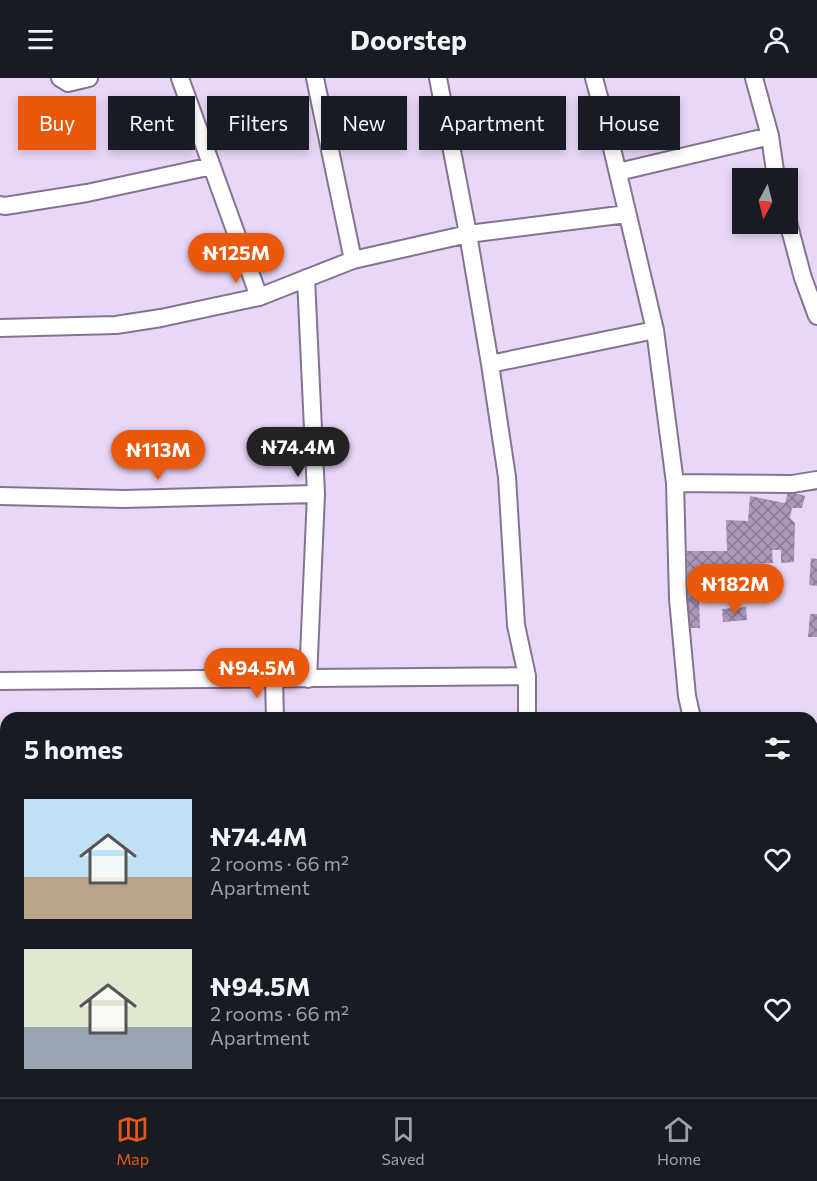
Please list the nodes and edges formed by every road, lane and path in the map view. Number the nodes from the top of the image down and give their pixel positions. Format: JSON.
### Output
{"nodes":[{"id":1,"x":60,"y":78,"type":"edge"},
{"id":2,"x":88,"y":78,"type":"edge"},
{"id":3,"x":180,"y":78,"type":"edge"},
{"id":4,"x":315,"y":78,"type":"edge"},
{"id":5,"x":438,"y":78,"type":"edge"},
{"id":6,"x":594,"y":78,"type":"edge"},
{"id":7,"x":754,"y":78,"type":"edge"},
{"id":8,"x":770,"y":136,"type":"junction"},
{"id":9,"x":212,"y":166,"type":"junction"},
{"id":10,"x":775,"y":168,"type":"edge"},
{"id":11,"x":618,"y":172,"type":"junction"},
{"id":12,"x":0,"y":205,"type":"edge"},
{"id":13,"x":627,"y":214,"type":"junction"},
{"id":14,"x":468,"y":234,"type":"junction"},
{"id":15,"x":791,"y":234,"type":"edge"},
{"id":16,"x":353,"y":260,"type":"junction"},
{"id":17,"x":306,"y":278,"type":"junction"},
{"id":18,"x":259,"y":297,"type":"junction"},
{"id":19,"x":817,"y":316,"type":"edge"},
{"id":20,"x":0,"y":328,"type":"edge"},
{"id":21,"x":655,"y":330,"type":"junction"},
{"id":22,"x":490,"y":364,"type":"junction"},
{"id":23,"x":817,"y":480,"type":"edge"},
{"id":24,"x":675,"y":483,"type":"junction"},
{"id":25,"x":316,"y":494,"type":"junction"},
{"id":26,"x":0,"y":496,"type":"edge"},
{"id":27,"x":527,"y":676,"type":"junction"},
{"id":28,"x":274,"y":679,"type":"junction"},
{"id":29,"x":308,"y":679,"type":"junction"},
{"id":30,"x":0,"y":681,"type":"edge"},
{"id":31,"x":274,"y":712,"type":"edge"},
{"id":32,"x":527,"y":712,"type":"edge"},
{"id":33,"x":691,"y":712,"type":"edge"}],
"edges":[{"from":1,"to":2,"type":"street"},
{"from":3,"to":9,"type":"street"},
{"from":4,"to":16,"type":"street"},
{"from":5,"to":14,"type":"street"},
{"from":6,"to":11,"type":"street"},
{"from":7,"to":8,"type":"street"},
{"from":8,"to":10,"type":"street"},
{"from":8,"to":11,"type":"street"},
{"from":9,"to":12,"type":"street"},
{"from":9,"to":18,"type":"street"},
{"from":11,"to":13,"type":"street"},
{"from":13,"to":14,"type":"street"},
{"from":13,"to":21,"type":"street"},
{"from":14,"to":16,"type":"street"},
{"from":14,"to":22,"type":"street"},
{"from":15,"to":19,"type":"street"},
{"from":16,"to":17,"type":"street"},
{"from":17,"to":18,"type":"street"},
{"from":17,"to":25,"type":"street"},
{"from":18,"to":20,"type":"street"},
{"from":21,"to":22,"type":"street"},
{"from":21,"to":24,"type":"street"},
{"from":22,"to":27,"type":"street"},
{"from":23,"to":24,"type":"street"},
{"from":24,"to":33,"type":"street"},
{"from":25,"to":26,"type":"street"},
{"from":25,"to":29,"type":"street"},
{"from":27,"to":29,"type":"street"},
{"from":27,"to":32,"type":"street"},
{"from":28,"to":29,"type":"street"},
{"from":28,"to":30,"type":"street"},
{"from":28,"to":31,"type":"street"}]}
